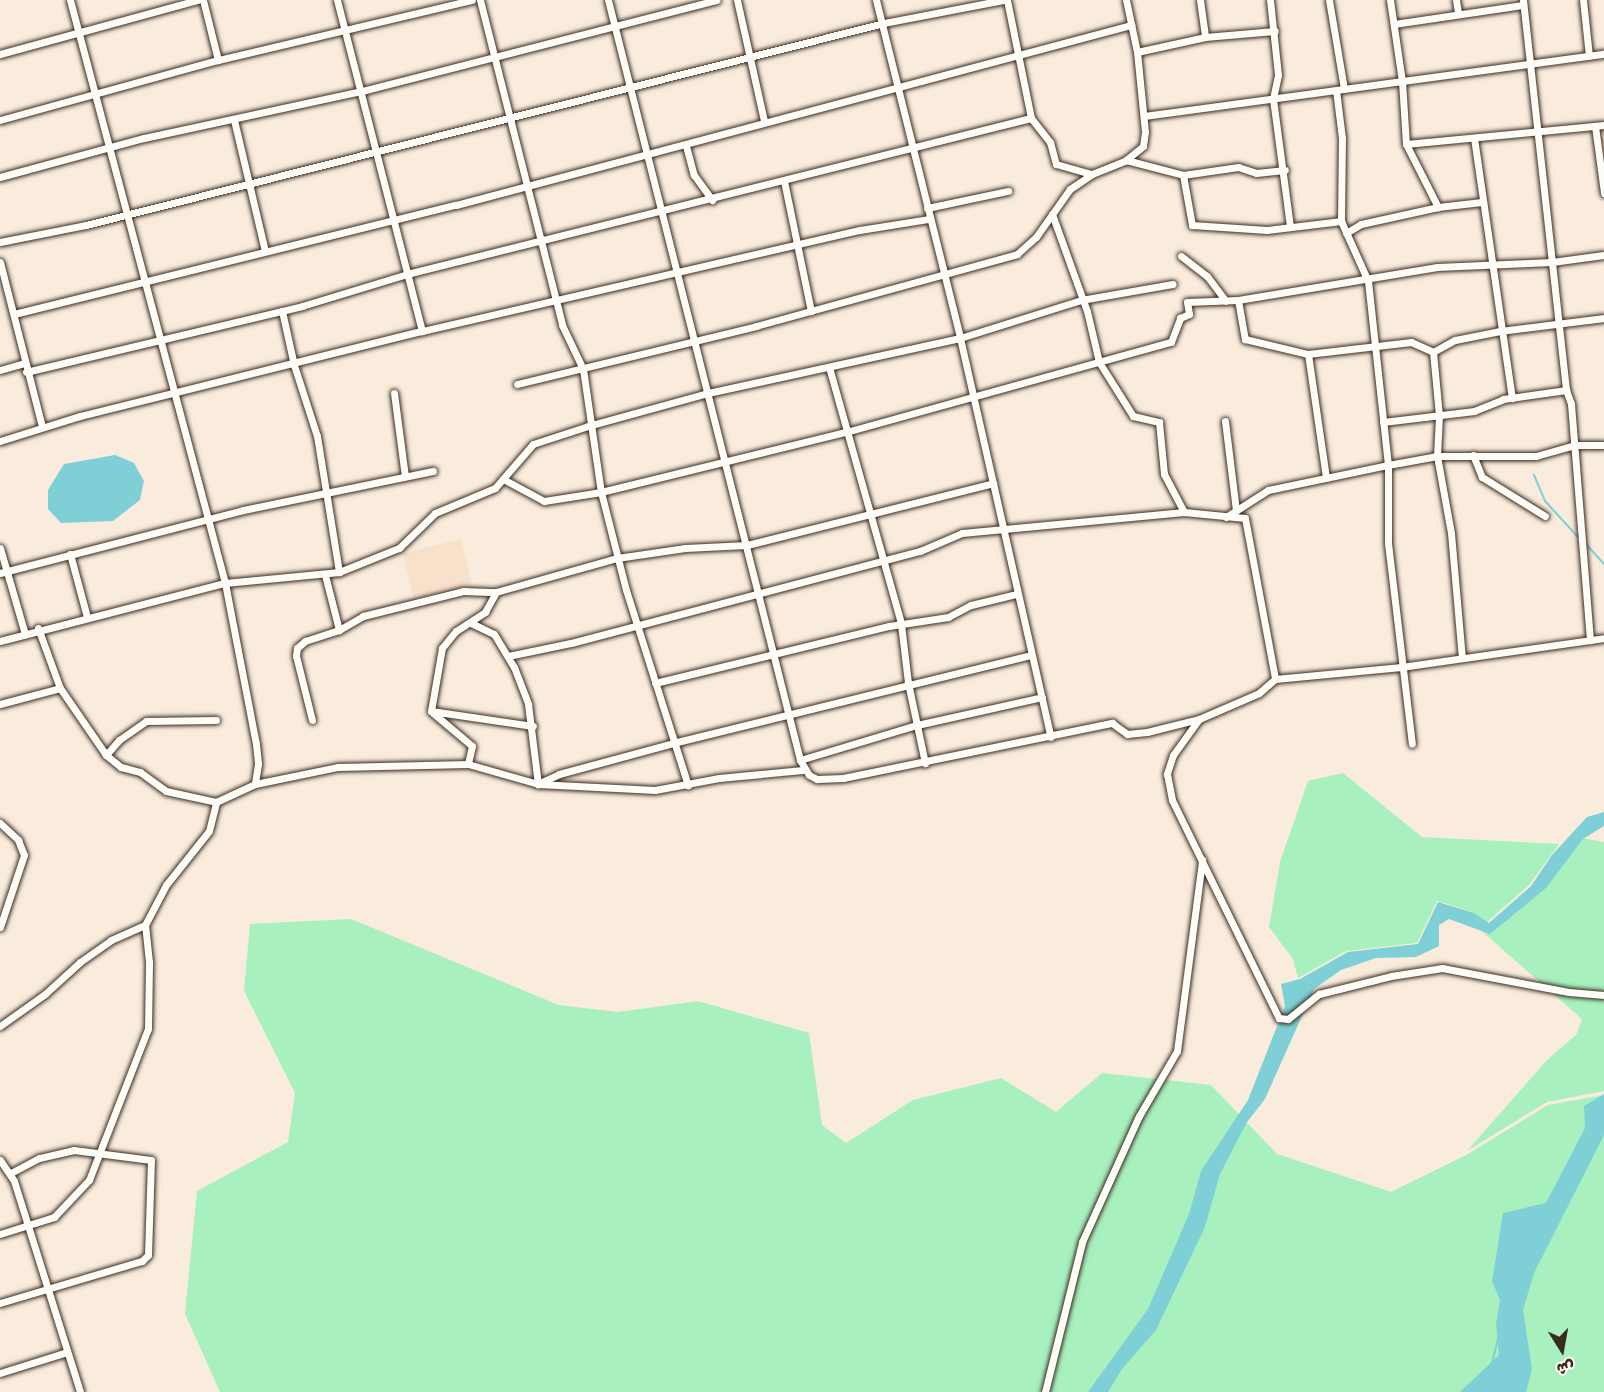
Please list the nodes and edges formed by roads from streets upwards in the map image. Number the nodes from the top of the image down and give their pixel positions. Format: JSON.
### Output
{"nodes":[{"id":1,"x":70,"y":0,"type":"edge"},
{"id":2,"x":198,"y":0,"type":"edge"},
{"id":3,"x":203,"y":0,"type":"edge"},
{"id":4,"x":337,"y":0,"type":"edge"},
{"id":5,"x":472,"y":0,"type":"edge"},
{"id":6,"x":480,"y":0,"type":"edge"},
{"id":7,"x":608,"y":0,"type":"edge"},
{"id":8,"x":716,"y":0,"type":"edge"},
{"id":9,"x":737,"y":0,"type":"edge"},
{"id":10,"x":876,"y":0,"type":"edge"},
{"id":11,"x":1006,"y":0,"type":"edge"},
{"id":12,"x":1126,"y":0,"type":"edge"},
{"id":13,"x":1200,"y":0,"type":"edge"},
{"id":14,"x":1270,"y":0,"type":"edge"},
{"id":15,"x":1329,"y":0,"type":"edge"},
{"id":16,"x":1390,"y":0,"type":"edge"},
{"id":17,"x":1456,"y":0,"type":"edge"},
{"id":18,"x":1583,"y":0,"type":"edge"},
{"id":19,"x":1523,"y":2,"type":"edge"},
{"id":20,"x":1458,"y":12,"type":"junction"},
{"id":21,"x":884,"y":23,"type":"junction"},
{"id":22,"x":615,"y":24,"type":"junction"},
{"id":23,"x":1394,"y":24,"type":"junction"},
{"id":24,"x":1131,"y":25,"type":"junction"},
{"id":25,"x":346,"y":30,"type":"junction"},
{"id":26,"x":79,"y":31,"type":"junction"},
{"id":27,"x":1275,"y":32,"type":"junction"},
{"id":28,"x":1205,"y":37,"type":"junction"},
{"id":29,"x":1137,"y":52,"type":"junction"},
{"id":30,"x":0,"y":54,"type":"edge"},
{"id":31,"x":1604,"y":54,"type":"edge"},
{"id":32,"x":493,"y":55,"type":"junction"},
{"id":33,"x":1020,"y":56,"type":"junction"},
{"id":34,"x":1589,"y":56,"type":"junction"},
{"id":35,"x":218,"y":60,"type":"junction"},
{"id":36,"x":749,"y":60,"type":"junction"},
{"id":37,"x":1530,"y":64,"type":"junction"},
{"id":38,"x":1402,"y":81,"type":"junction"},
{"id":39,"x":898,"y":87,"type":"junction"},
{"id":40,"x":631,"y":88,"type":"junction"},
{"id":41,"x":1340,"y":89,"type":"junction"},
{"id":42,"x":362,"y":91,"type":"junction"},
{"id":43,"x":96,"y":93,"type":"junction"},
{"id":44,"x":1273,"y":99,"type":"junction"},
{"id":45,"x":1144,"y":116,"type":"junction"},
{"id":46,"x":510,"y":118,"type":"junction"},
{"id":47,"x":1031,"y":118,"type":"junction"},
{"id":48,"x":0,"y":120,"type":"edge"},
{"id":49,"x":234,"y":120,"type":"junction"},
{"id":50,"x":764,"y":121,"type":"junction"},
{"id":51,"x":1604,"y":125,"type":"edge"},
{"id":52,"x":1595,"y":126,"type":"junction"},
{"id":53,"x":1536,"y":132,"type":"junction"},
{"id":54,"x":1474,"y":138,"type":"junction"},
{"id":55,"x":1406,"y":144,"type":"junction"},
{"id":56,"x":686,"y":146,"type":"junction"},
{"id":57,"x":111,"y":148,"type":"junction"},
{"id":58,"x":914,"y":149,"type":"junction"},
{"id":59,"x":375,"y":150,"type":"junction"},
{"id":60,"x":649,"y":154,"type":"junction"},
{"id":61,"x":1126,"y":160,"type":"junction"},
{"id":62,"x":1285,"y":170,"type":"junction"},
{"id":63,"x":1092,"y":174,"type":"junction"},
{"id":64,"x":1183,"y":175,"type":"junction"},
{"id":65,"x":0,"y":177,"type":"edge"},
{"id":66,"x":784,"y":181,"type":"junction"},
{"id":67,"x":247,"y":184,"type":"junction"},
{"id":68,"x":528,"y":185,"type":"junction"},
{"id":69,"x":1008,"y":191,"type":"dead end"},
{"id":70,"x":1604,"y":192,"type":"edge"},
{"id":71,"x":712,"y":200,"type":"junction"},
{"id":72,"x":1482,"y":202,"type":"junction"},
{"id":73,"x":1438,"y":207,"type":"junction"},
{"id":74,"x":927,"y":208,"type":"junction"},
{"id":75,"x":664,"y":213,"type":"junction"},
{"id":76,"x":127,"y":214,"type":"junction"},
{"id":77,"x":1053,"y":214,"type":"junction"},
{"id":78,"x":394,"y":218,"type":"junction"},
{"id":79,"x":929,"y":219,"type":"junction"},
{"id":80,"x":1341,"y":221,"type":"junction"},
{"id":81,"x":1290,"y":227,"type":"junction"},
{"id":82,"x":1346,"y":233,"type":"junction"},
{"id":83,"x":541,"y":241,"type":"junction"},
{"id":84,"x":0,"y":242,"type":"edge"},
{"id":85,"x":797,"y":246,"type":"junction"},
{"id":86,"x":265,"y":251,"type":"junction"},
{"id":87,"x":1604,"y":255,"type":"edge"},
{"id":88,"x":1181,"y":256,"type":"dead end"},
{"id":89,"x":0,"y":262,"type":"edge"},
{"id":90,"x":1552,"y":262,"type":"junction"},
{"id":91,"x":1490,"y":265,"type":"junction"},
{"id":92,"x":407,"y":274,"type":"junction"},
{"id":93,"x":944,"y":275,"type":"junction"},
{"id":94,"x":677,"y":276,"type":"junction"},
{"id":95,"x":142,"y":280,"type":"junction"},
{"id":96,"x":1368,"y":281,"type":"junction"},
{"id":97,"x":1173,"y":284,"type":"dead end"},
{"id":98,"x":1081,"y":300,"type":"junction"},
{"id":99,"x":1238,"y":300,"type":"junction"},
{"id":100,"x":1226,"y":301,"type":"junction"},
{"id":101,"x":557,"y":303,"type":"junction"},
{"id":102,"x":282,"y":311,"type":"junction"},
{"id":103,"x":811,"y":311,"type":"junction"},
{"id":104,"x":14,"y":314,"type":"junction"},
{"id":105,"x":1604,"y":318,"type":"edge"},
{"id":106,"x":1558,"y":323,"type":"junction"},
{"id":107,"x":422,"y":331,"type":"junction"},
{"id":108,"x":1500,"y":331,"type":"junction"},
{"id":109,"x":159,"y":338,"type":"junction"},
{"id":110,"x":960,"y":338,"type":"junction"},
{"id":111,"x":692,"y":342,"type":"junction"},
{"id":112,"x":1375,"y":345,"type":"junction"},
{"id":113,"x":1433,"y":352,"type":"junction"},
{"id":114,"x":1308,"y":354,"type":"junction"},
{"id":115,"x":1099,"y":362,"type":"junction"},
{"id":116,"x":25,"y":363,"type":"junction"},
{"id":117,"x":294,"y":365,"type":"junction"},
{"id":118,"x":829,"y":368,"type":"junction"},
{"id":119,"x":584,"y":369,"type":"junction"},
{"id":120,"x":0,"y":370,"type":"edge"},
{"id":121,"x":26,"y":372,"type":"junction"},
{"id":122,"x":517,"y":384,"type":"dead end"},
{"id":123,"x":1566,"y":390,"type":"junction"},
{"id":124,"x":173,"y":393,"type":"junction"},
{"id":125,"x":394,"y":393,"type":"dead end"},
{"id":126,"x":708,"y":393,"type":"junction"},
{"id":127,"x":973,"y":394,"type":"junction"},
{"id":128,"x":1512,"y":398,"type":"junction"},
{"id":129,"x":1439,"y":416,"type":"junction"},
{"id":130,"x":1225,"y":421,"type":"dead end"},
{"id":131,"x":1383,"y":422,"type":"junction"},
{"id":132,"x":593,"y":425,"type":"junction"},
{"id":133,"x":42,"y":427,"type":"junction"},
{"id":134,"x":846,"y":432,"type":"junction"},
{"id":135,"x":0,"y":441,"type":"edge"},
{"id":136,"x":1604,"y":445,"type":"edge"},
{"id":137,"x":1575,"y":446,"type":"junction"},
{"id":138,"x":1473,"y":455,"type":"junction"},
{"id":139,"x":1437,"y":456,"type":"junction"},
{"id":140,"x":724,"y":460,"type":"junction"},
{"id":141,"x":1388,"y":465,"type":"junction"},
{"id":142,"x":433,"y":471,"type":"dead end"},
{"id":143,"x":405,"y":476,"type":"junction"},
{"id":144,"x":1326,"y":478,"type":"junction"},
{"id":145,"x":503,"y":479,"type":"junction"},
{"id":146,"x":993,"y":483,"type":"junction"},
{"id":147,"x":601,"y":492,"type":"junction"},
{"id":148,"x":324,"y":495,"type":"junction"},
{"id":149,"x":1236,"y":510,"type":"junction"},
{"id":150,"x":1184,"y":512,"type":"junction"},
{"id":151,"x":1545,"y":516,"type":"dead end"},
{"id":152,"x":871,"y":517,"type":"junction"},
{"id":153,"x":1226,"y":517,"type":"junction"},
{"id":154,"x":206,"y":519,"type":"junction"},
{"id":155,"x":1001,"y":528,"type":"junction"},
{"id":156,"x":747,"y":545,"type":"junction"},
{"id":157,"x":0,"y":548,"type":"edge"},
{"id":158,"x":70,"y":554,"type":"junction"},
{"id":159,"x":617,"y":558,"type":"junction"},
{"id":160,"x":885,"y":561,"type":"junction"},
{"id":161,"x":4,"y":572,"type":"edge"},
{"id":162,"x":339,"y":572,"type":"junction"},
{"id":163,"x":325,"y":575,"type":"junction"},
{"id":164,"x":225,"y":583,"type":"junction"},
{"id":165,"x":757,"y":591,"type":"junction"},
{"id":166,"x":496,"y":592,"type":"junction"},
{"id":167,"x":1016,"y":594,"type":"junction"},
{"id":168,"x":87,"y":617,"type":"junction"},
{"id":169,"x":471,"y":623,"type":"junction"},
{"id":170,"x":901,"y":624,"type":"junction"},
{"id":171,"x":635,"y":625,"type":"junction"},
{"id":172,"x":38,"y":628,"type":"junction"},
{"id":173,"x":339,"y":630,"type":"junction"},
{"id":174,"x":25,"y":634,"type":"junction"},
{"id":175,"x":1604,"y":638,"type":"edge"},
{"id":176,"x":1590,"y":640,"type":"junction"},
{"id":177,"x":0,"y":641,"type":"edge"},
{"id":178,"x":773,"y":655,"type":"junction"},
{"id":179,"x":1031,"y":655,"type":"junction"},
{"id":180,"x":508,"y":656,"type":"junction"},
{"id":181,"x":1462,"y":658,"type":"junction"},
{"id":182,"x":1401,"y":668,"type":"junction"},
{"id":183,"x":1275,"y":679,"type":"junction"},
{"id":184,"x":655,"y":683,"type":"junction"},
{"id":185,"x":908,"y":683,"type":"junction"},
{"id":186,"x":60,"y":688,"type":"junction"},
{"id":187,"x":1042,"y":697,"type":"junction"},
{"id":188,"x":0,"y":704,"type":"edge"},
{"id":189,"x":431,"y":711,"type":"junction"},
{"id":190,"x":789,"y":715,"type":"junction"},
{"id":191,"x":1199,"y":719,"type":"junction"},
{"id":192,"x":216,"y":720,"type":"dead end"},
{"id":193,"x":312,"y":720,"type":"dead end"},
{"id":194,"x":917,"y":725,"type":"junction"},
{"id":195,"x":532,"y":726,"type":"junction"},
{"id":196,"x":1051,"y":737,"type":"junction"},
{"id":197,"x":677,"y":742,"type":"junction"},
{"id":198,"x":1412,"y":744,"type":"dead end"},
{"id":199,"x":106,"y":755,"type":"junction"},
{"id":200,"x":800,"y":760,"type":"junction"},
{"id":201,"x":925,"y":763,"type":"junction"},
{"id":202,"x":468,"y":764,"type":"junction"},
{"id":203,"x":803,"y":770,"type":"junction"},
{"id":204,"x":255,"y":784,"type":"junction"},
{"id":205,"x":538,"y":784,"type":"junction"},
{"id":206,"x":688,"y":785,"type":"junction"},
{"id":207,"x":216,"y":802,"type":"junction"},
{"id":208,"x":0,"y":823,"type":"edge"},
{"id":209,"x":1202,"y":860,"type":"junction"},
{"id":210,"x":145,"y":925,"type":"junction"},
{"id":211,"x":0,"y":927,"type":"edge"},
{"id":212,"x":1604,"y":995,"type":"edge"},
{"id":213,"x":0,"y":1026,"type":"edge"},
{"id":214,"x":99,"y":1153,"type":"junction"},
{"id":215,"x":0,"y":1160,"type":"edge"},
{"id":216,"x":10,"y":1173,"type":"junction"},
{"id":217,"x":28,"y":1224,"type":"junction"},
{"id":218,"x":0,"y":1234,"type":"edge"},
{"id":219,"x":49,"y":1287,"type":"junction"},
{"id":220,"x":0,"y":1303,"type":"edge"},
{"id":221,"x":67,"y":1352,"type":"junction"},
{"id":222,"x":0,"y":1373,"type":"edge"},
{"id":223,"x":80,"y":1392,"type":"edge"},
{"id":224,"x":1045,"y":1392,"type":"edge"}],
"edges":[{"from":1,"to":26,"type":"street"},
{"from":2,"to":26,"type":"street"},
{"from":3,"to":35,"type":"street"},
{"from":4,"to":25,"type":"street"},
{"from":5,"to":25,"type":"street"},
{"from":6,"to":32,"type":"street"},
{"from":7,"to":22,"type":"street"},
{"from":8,"to":22,"type":"street"},
{"from":9,"to":36,"type":"street"},
{"from":10,"to":21,"type":"street"},
{"from":11,"to":21,"type":"street"},
{"from":11,"to":33,"type":"street"},
{"from":12,"to":24,"type":"street"},
{"from":13,"to":28,"type":"street"},
{"from":14,"to":27,"type":"street"},
{"from":15,"to":41,"type":"street"},
{"from":16,"to":23,"type":"street"},
{"from":17,"to":20,"type":"street"},
{"from":18,"to":34,"type":"street"},
{"from":19,"to":20,"type":"street"},
{"from":19,"to":37,"type":"street"},
{"from":20,"to":23,"type":"street"},
{"from":21,"to":36,"type":"street"},
{"from":21,"to":39,"type":"street"},
{"from":22,"to":32,"type":"street"},
{"from":22,"to":40,"type":"street"},
{"from":23,"to":38,"type":"street"},
{"from":24,"to":29,"type":"street"},
{"from":24,"to":33,"type":"street"},
{"from":25,"to":35,"type":"street"},
{"from":25,"to":42,"type":"street"},
{"from":26,"to":30,"type":"street"},
{"from":26,"to":43,"type":"street"},
{"from":27,"to":28,"type":"street"},
{"from":27,"to":44,"type":"street"},
{"from":28,"to":29,"type":"street"},
{"from":29,"to":45,"type":"street"},
{"from":31,"to":34,"type":"street"},
{"from":32,"to":42,"type":"street"},
{"from":32,"to":46,"type":"street"},
{"from":33,"to":39,"type":"street"},
{"from":33,"to":47,"type":"street"},
{"from":34,"to":37,"type":"street"},
{"from":35,"to":43,"type":"street"},
{"from":36,"to":40,"type":"street"},
{"from":36,"to":50,"type":"street"},
{"from":37,"to":38,"type":"street"},
{"from":37,"to":53,"type":"street"},
{"from":38,"to":41,"type":"street"},
{"from":38,"to":55,"type":"street"},
{"from":39,"to":50,"type":"street"},
{"from":39,"to":58,"type":"street"},
{"from":40,"to":46,"type":"street"},
{"from":40,"to":60,"type":"street"},
{"from":41,"to":44,"type":"street"},
{"from":41,"to":80,"type":"street"},
{"from":42,"to":49,"type":"street"},
{"from":42,"to":59,"type":"street"},
{"from":43,"to":48,"type":"street"},
{"from":43,"to":57,"type":"street"},
{"from":44,"to":45,"type":"street"},
{"from":44,"to":62,"type":"street"},
{"from":45,"to":61,"type":"street"},
{"from":46,"to":59,"type":"street"},
{"from":46,"to":68,"type":"street"},
{"from":47,"to":58,"type":"street"},
{"from":47,"to":63,"type":"street"},
{"from":49,"to":57,"type":"street"},
{"from":49,"to":67,"type":"street"},
{"from":50,"to":56,"type":"street"},
{"from":51,"to":52,"type":"street"},
{"from":52,"to":53,"type":"street"},
{"from":52,"to":70,"type":"street"},
{"from":53,"to":54,"type":"street"},
{"from":53,"to":90,"type":"street"},
{"from":54,"to":55,"type":"street"},
{"from":54,"to":72,"type":"street"},
{"from":55,"to":73,"type":"street"},
{"from":56,"to":60,"type":"street"},
{"from":56,"to":71,"type":"street"},
{"from":57,"to":65,"type":"street"},
{"from":57,"to":76,"type":"street"},
{"from":58,"to":66,"type":"street"},
{"from":58,"to":74,"type":"street"},
{"from":59,"to":67,"type":"street"},
{"from":59,"to":78,"type":"street"},
{"from":60,"to":68,"type":"street"},
{"from":60,"to":75,"type":"street"},
{"from":61,"to":63,"type":"street"},
{"from":61,"to":64,"type":"street"},
{"from":62,"to":64,"type":"street"},
{"from":62,"to":81,"type":"street"},
{"from":63,"to":77,"type":"street"},
{"from":64,"to":81,"type":"street"},
{"from":66,"to":71,"type":"street"},
{"from":66,"to":85,"type":"street"},
{"from":67,"to":76,"type":"street"},
{"from":67,"to":86,"type":"street"},
{"from":68,"to":78,"type":"street"},
{"from":68,"to":83,"type":"street"},
{"from":69,"to":74,"type":"street"},
{"from":71,"to":75,"type":"street"},
{"from":72,"to":73,"type":"street"},
{"from":72,"to":91,"type":"street"},
{"from":73,"to":82,"type":"street"},
{"from":74,"to":79,"type":"street"},
{"from":75,"to":83,"type":"street"},
{"from":75,"to":94,"type":"street"},
{"from":76,"to":84,"type":"street"},
{"from":76,"to":95,"type":"street"},
{"from":77,"to":93,"type":"street"},
{"from":77,"to":98,"type":"street"},
{"from":78,"to":86,"type":"street"},
{"from":78,"to":92,"type":"street"},
{"from":79,"to":85,"type":"street"},
{"from":79,"to":93,"type":"street"},
{"from":80,"to":81,"type":"street"},
{"from":80,"to":82,"type":"street"},
{"from":82,"to":96,"type":"street"},
{"from":83,"to":92,"type":"street"},
{"from":83,"to":101,"type":"street"},
{"from":85,"to":94,"type":"street"},
{"from":85,"to":103,"type":"street"},
{"from":86,"to":95,"type":"street"},
{"from":87,"to":90,"type":"street"},
{"from":88,"to":100,"type":"street"},
{"from":89,"to":104,"type":"street"},
{"from":90,"to":91,"type":"street"},
{"from":90,"to":106,"type":"street"},
{"from":91,"to":96,"type":"street"},
{"from":91,"to":108,"type":"street"},
{"from":92,"to":102,"type":"street"},
{"from":92,"to":107,"type":"street"},
{"from":93,"to":103,"type":"street"},
{"from":93,"to":110,"type":"street"},
{"from":94,"to":101,"type":"street"},
{"from":94,"to":111,"type":"street"},
{"from":95,"to":104,"type":"street"},
{"from":95,"to":109,"type":"street"},
{"from":96,"to":99,"type":"street"},
{"from":96,"to":112,"type":"street"},
{"from":97,"to":98,"type":"street"},
{"from":98,"to":110,"type":"street"},
{"from":98,"to":115,"type":"street"},
{"from":99,"to":100,"type":"street"},
{"from":99,"to":114,"type":"street"},
{"from":100,"to":115,"type":"street"},
{"from":101,"to":107,"type":"street"},
{"from":101,"to":119,"type":"street"},
{"from":102,"to":109,"type":"street"},
{"from":102,"to":117,"type":"street"},
{"from":103,"to":111,"type":"street"},
{"from":104,"to":116,"type":"street"},
{"from":105,"to":106,"type":"street"},
{"from":106,"to":108,"type":"street"},
{"from":106,"to":123,"type":"street"},
{"from":107,"to":117,"type":"street"},
{"from":108,"to":113,"type":"street"},
{"from":108,"to":128,"type":"street"},
{"from":109,"to":121,"type":"street"},
{"from":109,"to":124,"type":"street"},
{"from":110,"to":118,"type":"street"},
{"from":110,"to":127,"type":"street"},
{"from":111,"to":119,"type":"street"},
{"from":111,"to":126,"type":"street"},
{"from":112,"to":113,"type":"street"},
{"from":112,"to":114,"type":"street"},
{"from":112,"to":131,"type":"street"},
{"from":113,"to":129,"type":"street"},
{"from":114,"to":144,"type":"street"},
{"from":115,"to":127,"type":"street"},
{"from":115,"to":150,"type":"street"},
{"from":116,"to":120,"type":"street"},
{"from":116,"to":121,"type":"street"},
{"from":117,"to":124,"type":"street"},
{"from":117,"to":148,"type":"street"},
{"from":118,"to":126,"type":"street"},
{"from":118,"to":134,"type":"street"},
{"from":119,"to":122,"type":"street"},
{"from":119,"to":132,"type":"street"},
{"from":121,"to":133,"type":"street"},
{"from":123,"to":128,"type":"street"},
{"from":123,"to":137,"type":"street"},
{"from":124,"to":133,"type":"street"},
{"from":124,"to":154,"type":"street"},
{"from":125,"to":143,"type":"street"},
{"from":126,"to":132,"type":"street"},
{"from":126,"to":140,"type":"street"},
{"from":127,"to":134,"type":"street"},
{"from":127,"to":146,"type":"street"},
{"from":128,"to":129,"type":"street"},
{"from":129,"to":131,"type":"street"},
{"from":129,"to":139,"type":"street"},
{"from":130,"to":149,"type":"street"},
{"from":131,"to":141,"type":"street"},
{"from":132,"to":145,"type":"street"},
{"from":132,"to":147,"type":"street"},
{"from":133,"to":135,"type":"street"},
{"from":134,"to":140,"type":"street"},
{"from":134,"to":152,"type":"street"},
{"from":136,"to":137,"type":"street"},
{"from":137,"to":138,"type":"street"},
{"from":137,"to":176,"type":"street"},
{"from":138,"to":139,"type":"street"},
{"from":138,"to":151,"type":"street"},
{"from":139,"to":141,"type":"street"},
{"from":139,"to":181,"type":"street"},
{"from":140,"to":147,"type":"street"},
{"from":140,"to":156,"type":"street"},
{"from":141,"to":144,"type":"street"},
{"from":141,"to":182,"type":"street"},
{"from":142,"to":143,"type":"street"},
{"from":143,"to":148,"type":"street"},
{"from":144,"to":149,"type":"street"},
{"from":145,"to":147,"type":"street"},
{"from":145,"to":162,"type":"street"},
{"from":146,"to":152,"type":"street"},
{"from":146,"to":155,"type":"street"},
{"from":147,"to":159,"type":"street"},
{"from":148,"to":154,"type":"street"},
{"from":148,"to":162,"type":"street"},
{"from":149,"to":153,"type":"street"},
{"from":150,"to":153,"type":"street"},
{"from":150,"to":155,"type":"street"},
{"from":152,"to":156,"type":"street"},
{"from":152,"to":160,"type":"street"},
{"from":153,"to":183,"type":"street"},
{"from":154,"to":158,"type":"street"},
{"from":154,"to":164,"type":"street"},
{"from":155,"to":160,"type":"street"},
{"from":155,"to":167,"type":"street"},
{"from":156,"to":159,"type":"street"},
{"from":156,"to":165,"type":"street"},
{"from":157,"to":161,"type":"street"},
{"from":158,"to":161,"type":"street"},
{"from":158,"to":168,"type":"street"},
{"from":159,"to":166,"type":"street"},
{"from":159,"to":171,"type":"street"},
{"from":160,"to":165,"type":"street"},
{"from":160,"to":170,"type":"street"},
{"from":161,"to":174,"type":"street"},
{"from":162,"to":163,"type":"street"},
{"from":163,"to":164,"type":"street"},
{"from":163,"to":173,"type":"street"},
{"from":164,"to":168,"type":"street"},
{"from":164,"to":204,"type":"street"},
{"from":165,"to":171,"type":"street"},
{"from":165,"to":178,"type":"street"},
{"from":166,"to":169,"type":"street"},
{"from":166,"to":173,"type":"street"},
{"from":167,"to":170,"type":"street"},
{"from":167,"to":179,"type":"street"},
{"from":168,"to":172,"type":"street"},
{"from":169,"to":180,"type":"street"},
{"from":169,"to":189,"type":"street"},
{"from":170,"to":178,"type":"street"},
{"from":170,"to":185,"type":"street"},
{"from":171,"to":180,"type":"street"},
{"from":171,"to":184,"type":"street"},
{"from":172,"to":174,"type":"street"},
{"from":172,"to":186,"type":"street"},
{"from":173,"to":193,"type":"street"},
{"from":174,"to":177,"type":"street"},
{"from":175,"to":176,"type":"street"},
{"from":176,"to":181,"type":"street"},
{"from":178,"to":184,"type":"street"},
{"from":178,"to":190,"type":"street"},
{"from":179,"to":185,"type":"street"},
{"from":179,"to":187,"type":"street"},
{"from":180,"to":195,"type":"street"},
{"from":181,"to":182,"type":"street"},
{"from":182,"to":183,"type":"street"},
{"from":182,"to":198,"type":"street"},
{"from":183,"to":191,"type":"street"},
{"from":184,"to":197,"type":"street"},
{"from":185,"to":190,"type":"street"},
{"from":185,"to":194,"type":"street"},
{"from":186,"to":188,"type":"street"},
{"from":186,"to":199,"type":"street"},
{"from":187,"to":194,"type":"street"},
{"from":187,"to":196,"type":"street"},
{"from":189,"to":195,"type":"street"},
{"from":189,"to":202,"type":"street"},
{"from":190,"to":197,"type":"street"},
{"from":190,"to":200,"type":"street"},
{"from":191,"to":196,"type":"street"},
{"from":191,"to":209,"type":"street"},
{"from":192,"to":199,"type":"street"},
{"from":194,"to":200,"type":"street"},
{"from":194,"to":201,"type":"street"},
{"from":195,"to":205,"type":"street"},
{"from":196,"to":201,"type":"street"},
{"from":197,"to":205,"type":"street"},
{"from":197,"to":206,"type":"street"},
{"from":199,"to":207,"type":"street"},
{"from":200,"to":203,"type":"street"},
{"from":201,"to":203,"type":"street"},
{"from":202,"to":204,"type":"street"},
{"from":202,"to":205,"type":"street"},
{"from":203,"to":206,"type":"street"},
{"from":204,"to":207,"type":"street"},
{"from":205,"to":206,"type":"street"},
{"from":207,"to":210,"type":"street"},
{"from":208,"to":211,"type":"street"},
{"from":209,"to":212,"type":"street"},
{"from":209,"to":224,"type":"street"},
{"from":210,"to":213,"type":"street"},
{"from":210,"to":214,"type":"street"},
{"from":214,"to":216,"type":"street"},
{"from":214,"to":217,"type":"street"},
{"from":214,"to":219,"type":"street"},
{"from":215,"to":216,"type":"street"},
{"from":216,"to":217,"type":"street"},
{"from":217,"to":218,"type":"street"},
{"from":217,"to":219,"type":"street"},
{"from":219,"to":220,"type":"street"},
{"from":219,"to":221,"type":"street"},
{"from":221,"to":222,"type":"street"},
{"from":221,"to":223,"type":"street"}]}
